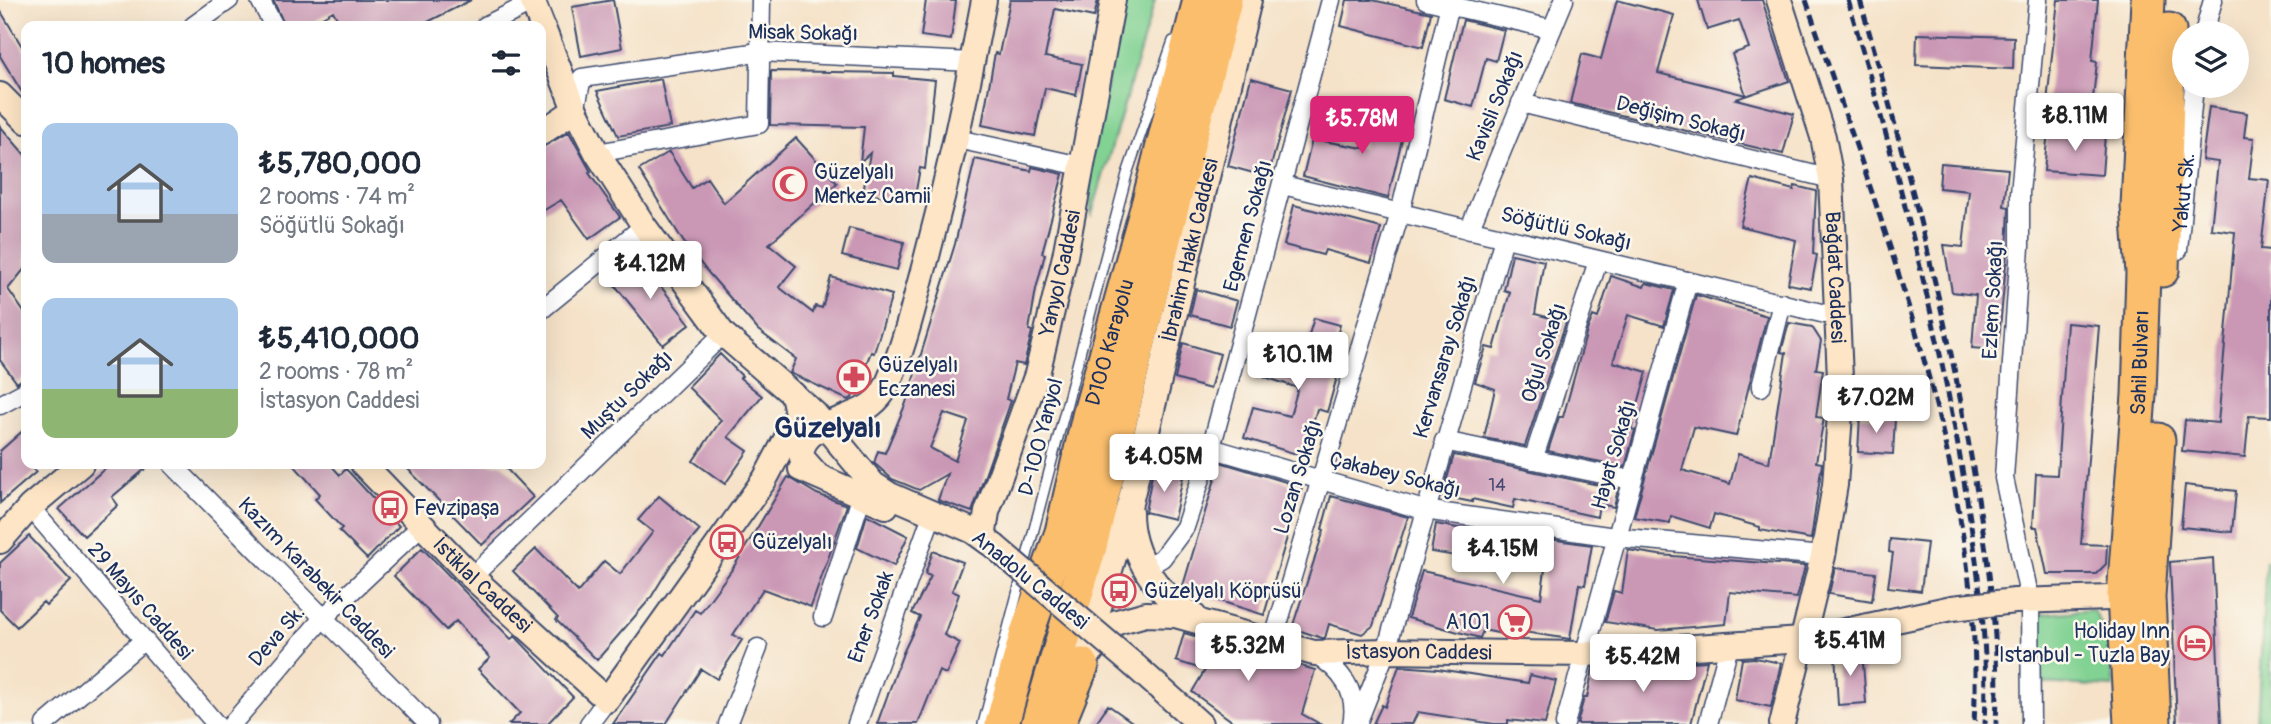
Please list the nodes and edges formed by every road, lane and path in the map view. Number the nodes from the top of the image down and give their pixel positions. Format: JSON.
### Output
{"nodes":[{"id":1,"x":229,"y":0,"type":"edge"},
{"id":2,"x":260,"y":0,"type":"edge"},
{"id":3,"x":761,"y":0,"type":"edge"},
{"id":4,"x":984,"y":0,"type":"edge"},
{"id":5,"x":1114,"y":0,"type":"edge"},
{"id":6,"x":1224,"y":0,"type":"edge"},
{"id":7,"x":1249,"y":0,"type":"edge"},
{"id":8,"x":1331,"y":0,"type":"edge"},
{"id":9,"x":1426,"y":0,"type":"edge"},
{"id":10,"x":1563,"y":0,"type":"edge"},
{"id":11,"x":1779,"y":0,"type":"edge"},
{"id":12,"x":2038,"y":0,"type":"edge"},
{"id":13,"x":2148,"y":0,"type":"edge"},
{"id":14,"x":2170,"y":0,"type":"edge"},
{"id":15,"x":2213,"y":0,"type":"edge"},
{"id":16,"x":533,"y":1,"type":"edge"},
{"id":17,"x":1451,"y":2,"type":"edge"},
{"id":18,"x":1189,"y":12,"type":"edge"},
{"id":19,"x":200,"y":21,"type":"edge"},
{"id":20,"x":271,"y":21,"type":"edge"},
{"id":21,"x":495,"y":21,"type":"edge"},
{"id":22,"x":541,"y":21,"type":"edge"},
{"id":23,"x":2207,"y":21,"type":"edge"},
{"id":24,"x":1552,"y":29,"type":"junction"},
{"id":25,"x":546,"y":35,"type":"edge"},
{"id":26,"x":759,"y":52,"type":"junction"},
{"id":27,"x":973,"y":62,"type":"junction"},
{"id":28,"x":0,"y":95,"type":"edge"},
{"id":29,"x":2193,"y":98,"type":"edge"},
{"id":30,"x":1521,"y":103,"type":"junction"},
{"id":31,"x":575,"y":110,"type":"junction"},
{"id":32,"x":21,"y":116,"type":"edge"},
{"id":33,"x":546,"y":129,"type":"edge"},
{"id":34,"x":957,"y":139,"type":"junction"},
{"id":35,"x":597,"y":153,"type":"junction"},
{"id":36,"x":1081,"y":166,"type":"junction"},
{"id":37,"x":1831,"y":179,"type":"junction"},
{"id":38,"x":1283,"y":185,"type":"junction"},
{"id":39,"x":1400,"y":213,"type":"junction"},
{"id":40,"x":644,"y":226,"type":"junction"},
{"id":41,"x":1469,"y":230,"type":"junction"},
{"id":42,"x":1504,"y":238,"type":"junction"},
{"id":43,"x":1598,"y":261,"type":"junction"},
{"id":44,"x":2152,"y":273,"type":"junction"},
{"id":45,"x":1688,"y":281,"type":"junction"},
{"id":46,"x":1782,"y":303,"type":"junction"},
{"id":47,"x":546,"y":306,"type":"edge"},
{"id":48,"x":1838,"y":317,"type":"junction"},
{"id":49,"x":723,"y":334,"type":"junction"},
{"id":50,"x":1761,"y":387,"type":"dead end"},
{"id":51,"x":21,"y":393,"type":"edge"},
{"id":52,"x":793,"y":394,"type":"junction"},
{"id":53,"x":2,"y":400,"type":"edge"},
{"id":54,"x":825,"y":431,"type":"junction"},
{"id":55,"x":1444,"y":441,"type":"junction"},
{"id":56,"x":1211,"y":448,"type":"junction"},
{"id":57,"x":1533,"y":460,"type":"junction"},
{"id":58,"x":75,"y":469,"type":"edge"},
{"id":59,"x":177,"y":469,"type":"edge"},
{"id":60,"x":368,"y":469,"type":"edge"},
{"id":61,"x":817,"y":475,"type":"junction"},
{"id":62,"x":765,"y":480,"type":"junction"},
{"id":63,"x":1321,"y":480,"type":"junction"},
{"id":64,"x":1631,"y":480,"type":"junction"},
{"id":65,"x":862,"y":495,"type":"junction"},
{"id":66,"x":1130,"y":503,"type":"junction"},
{"id":67,"x":30,"y":507,"type":"junction"},
{"id":68,"x":1424,"y":510,"type":"junction"},
{"id":69,"x":422,"y":525,"type":"junction"},
{"id":70,"x":928,"y":526,"type":"junction"},
{"id":71,"x":1615,"y":537,"type":"junction"},
{"id":72,"x":0,"y":541,"type":"edge"},
{"id":73,"x":991,"y":550,"type":"junction"},
{"id":74,"x":1823,"y":556,"type":"junction"},
{"id":75,"x":1145,"y":568,"type":"junction"},
{"id":76,"x":472,"y":577,"type":"junction"},
{"id":77,"x":2136,"y":597,"type":"junction"},
{"id":78,"x":2022,"y":600,"type":"junction"},
{"id":79,"x":823,"y":617,"type":"dead end"},
{"id":80,"x":322,"y":619,"type":"junction"},
{"id":81,"x":1207,"y":623,"type":"junction"},
{"id":82,"x":1803,"y":640,"type":"junction"},
{"id":83,"x":143,"y":641,"type":"junction"},
{"id":84,"x":1273,"y":641,"type":"junction"},
{"id":85,"x":1729,"y":646,"type":"junction"},
{"id":86,"x":758,"y":648,"type":"dead end"},
{"id":87,"x":1386,"y":650,"type":"junction"},
{"id":88,"x":1314,"y":653,"type":"junction"},
{"id":89,"x":1585,"y":654,"type":"junction"},
{"id":90,"x":1082,"y":665,"type":"junction"},
{"id":91,"x":1130,"y":671,"type":"junction"},
{"id":92,"x":607,"y":700,"type":"junction"},
{"id":93,"x":46,"y":724,"type":"edge"},
{"id":94,"x":216,"y":724,"type":"edge"},
{"id":95,"x":232,"y":724,"type":"edge"},
{"id":96,"x":428,"y":724,"type":"edge"},
{"id":97,"x":589,"y":724,"type":"edge"},
{"id":98,"x":729,"y":724,"type":"edge"},
{"id":99,"x":857,"y":724,"type":"edge"},
{"id":100,"x":982,"y":724,"type":"edge"},
{"id":101,"x":1002,"y":724,"type":"edge"},
{"id":102,"x":1038,"y":724,"type":"edge"},
{"id":103,"x":1057,"y":724,"type":"edge"},
{"id":104,"x":1188,"y":724,"type":"edge"},
{"id":105,"x":1200,"y":724,"type":"edge"},
{"id":106,"x":1354,"y":724,"type":"edge"},
{"id":107,"x":1565,"y":724,"type":"edge"},
{"id":108,"x":1708,"y":724,"type":"edge"},
{"id":109,"x":1782,"y":724,"type":"edge"},
{"id":110,"x":2031,"y":724,"type":"edge"},
{"id":111,"x":2131,"y":724,"type":"edge"},
{"id":112,"x":2154,"y":724,"type":"edge"}],
"edges":[{"from":1,"to":19,"type":"street"},
{"from":2,"to":20,"type":"street"},
{"from":3,"to":26,"type":"street"},
{"from":4,"to":27,"type":"street"},
{"from":5,"to":36,"type":"street","name":"Yanyol Caddesi"},
{"from":6,"to":102,"type":"highway","name":"D100 Karayolu"},
{"from":7,"to":66,"type":"street","name":"İbrahim Hakkı Caddesi"},
{"from":8,"to":38,"type":"street","name":"Egemen Sokağı"},
{"from":9,"to":17,"type":"street"},
{"from":10,"to":24,"type":"street","name":"Kavisli Sokağı"},
{"from":11,"to":37,"type":"street","name":"Bağdat Caddesi"},
{"from":12,"to":78,"type":"street","name":"Ezlem Sokağı"},
{"from":13,"to":44,"type":"highway","name":"Sahil Bulvarı"},
{"from":14,"to":44,"type":"highway","name":"Sahil Bulvarı"},
{"from":15,"to":23,"type":"street"},
{"from":16,"to":21,"type":"street"},
{"from":16,"to":22,"type":"street","name":"Anadolu Caddesi"},
{"from":17,"to":24,"type":"street"},
{"from":17,"to":39,"type":"street","name":"Lozan Sokağı"},
{"from":18,"to":100,"type":"lane","name":"D-100 Yanyol"},
{"from":18,"to":101,"type":"highway","name":"D100 Karayolu"},
{"from":24,"to":30,"type":"street","name":"Kavisli Sokağı"},
{"from":25,"to":31,"type":"street","name":"Anadolu Caddesi"},
{"from":26,"to":27,"type":"street","name":"Misak Sokağı"},
{"from":26,"to":31,"type":"street","name":"Misak Sokağı"},
{"from":26,"to":35,"type":"street"},
{"from":27,"to":34,"type":"street"},
{"from":28,"to":32,"type":"street"},
{"from":29,"to":44,"type":"street","name":"Yakut Sk."},
{"from":30,"to":37,"type":"street","name":"Değişim Sokağı"},
{"from":30,"to":41,"type":"street","name":"Kavisli Sokağı"},
{"from":31,"to":33,"type":"street"},
{"from":31,"to":35,"type":"street","name":"Anadolu Caddesi"},
{"from":34,"to":36,"type":"street"},
{"from":34,"to":54,"type":"street"},
{"from":35,"to":40,"type":"street","name":"Anadolu Caddesi"},
{"from":36,"to":73,"type":"street","name":"Yanyol Caddesi"},
{"from":37,"to":48,"type":"street","name":"Bağdat Caddesi"},
{"from":38,"to":39,"type":"street","name":"Söğütlü Sokağı"},
{"from":38,"to":56,"type":"street","name":"Egemen Sokağı"},
{"from":39,"to":41,"type":"street","name":"Söğütlü Sokağı"},
{"from":39,"to":63,"type":"street","name":"Lozan Sokağı"},
{"from":40,"to":47,"type":"street"},
{"from":40,"to":49,"type":"street","name":"Anadolu Caddesi"},
{"from":41,"to":42,"type":"street","name":"Söğütlü Sokağı"},
{"from":42,"to":43,"type":"street","name":"Söğütlü Sokağı"},
{"from":42,"to":55,"type":"street","name":"Kervansaray Sokağı"},
{"from":43,"to":45,"type":"street","name":"Söğütlü Sokağı"},
{"from":43,"to":57,"type":"street","name":"Oğul Sokağı"},
{"from":44,"to":77,"type":"highway","name":"Sahil Bulvarı"},
{"from":45,"to":46,"type":"street","name":"Söğütlü Sokağı"},
{"from":45,"to":64,"type":"street","name":"Hayat Sokağı"},
{"from":46,"to":48,"type":"street","name":"Söğütlü Sokağı"},
{"from":46,"to":50,"type":"street"},
{"from":48,"to":74,"type":"street","name":"Bağdat Caddesi"},
{"from":49,"to":52,"type":"street","name":"Anadolu Caddesi"},
{"from":49,"to":76,"type":"street","name":"Muştu Sokağı"},
{"from":51,"to":53,"type":"street"},
{"from":52,"to":54,"type":"street","name":"Anadolu Caddesi"},
{"from":52,"to":62,"type":"street"},
{"from":54,"to":61,"type":"street"},
{"from":54,"to":73,"type":"street","name":"Anadolu Caddesi"},
{"from":55,"to":57,"type":"street"},
{"from":55,"to":68,"type":"street","name":"Kervansaray Sokağı"},
{"from":56,"to":63,"type":"street","name":"Çakabey Sokağı"},
{"from":56,"to":75,"type":"street","name":"Egemen Sokağı"},
{"from":57,"to":64,"type":"street"},
{"from":58,"to":67,"type":"street"},
{"from":59,"to":80,"type":"street","name":"Kazım Karabekir Caddesi"},
{"from":60,"to":69,"type":"street","name":"İstiklal Caddesi"},
{"from":61,"to":62,"type":"street","name":"Anadolu Caddesi"},
{"from":61,"to":65,"type":"street","name":"Anadolu Caddesi"},
{"from":62,"to":92,"type":"street"},
{"from":63,"to":68,"type":"street","name":"Çakabey Sokağı"},
{"from":63,"to":84,"type":"street","name":"Lozan Sokağı"},
{"from":64,"to":71,"type":"street","name":"Hayat Sokağı"},
{"from":65,"to":70,"type":"street","name":"Anadolu Caddesi"},
{"from":65,"to":79,"type":"street"},
{"from":66,"to":75,"type":"street"},
{"from":66,"to":90,"type":"street"},
{"from":67,"to":72,"type":"street"},
{"from":67,"to":83,"type":"street","name":"29 Mayıs Caddesi"},
{"from":68,"to":71,"type":"street","name":"Çakabey Sokağı"},
{"from":68,"to":87,"type":"street","name":"Kervansaray Sokağı"},
{"from":69,"to":76,"type":"street","name":"İstiklal Caddesi"},
{"from":69,"to":80,"type":"street","name":"Deva Sk."},
{"from":70,"to":73,"type":"street","name":"Anadolu Caddesi"},
{"from":70,"to":99,"type":"street","name":"Ener Sokak"},
{"from":71,"to":74,"type":"street","name":"Çakabey Sokağı"},
{"from":71,"to":89,"type":"street","name":"Hayat Sokağı"},
{"from":73,"to":91,"type":"street","name":"Anadolu Caddesi"},
{"from":74,"to":82,"type":"street","name":"Bağdat Caddesi"},
{"from":75,"to":81,"type":"street"},
{"from":76,"to":92,"type":"street","name":"İstiklal Caddesi"},
{"from":77,"to":78,"type":"street","name":"İstasyon Caddesi"},
{"from":77,"to":111,"type":"highway","name":"Sahil Bulvarı"},
{"from":77,"to":112,"type":"highway","name":"Sahil Bulvarı"},
{"from":78,"to":82,"type":"street","name":"İstasyon Caddesi","bridge":true},
{"from":78,"to":110,"type":"street","name":"Ezlem Sokağı"},
{"from":80,"to":95,"type":"street","name":"Deva Sk."},
{"from":80,"to":96,"type":"street","name":"Kazım Karabekir Caddesi"},
{"from":81,"to":84,"type":"street","name":"İstasyon Caddesi"},
{"from":81,"to":90,"type":"street","name":"İstasyon Caddesi"},
{"from":82,"to":85,"type":"street","name":"İstasyon Caddesi"},
{"from":82,"to":109,"type":"street","name":"Bağdat Caddesi"},
{"from":83,"to":93,"type":"street"},
{"from":83,"to":94,"type":"street","name":"29 Mayıs Caddesi"},
{"from":84,"to":88,"type":"street","name":"İstasyon Caddesi"},
{"from":85,"to":89,"type":"street","name":"İstasyon Caddesi"},
{"from":85,"to":108,"type":"street"},
{"from":86,"to":98,"type":"street"},
{"from":87,"to":88,"type":"street","name":"İstasyon Caddesi"},
{"from":87,"to":89,"type":"street","name":"İstasyon Caddesi"},
{"from":87,"to":106,"type":"street","name":"Kervansaray Sokağı"},
{"from":88,"to":106,"type":"street","name":"İstasyon Caddesi"},
{"from":89,"to":107,"type":"street","name":"Hayat Sokağı"},
{"from":90,"to":103,"type":"highway"},
{"from":91,"to":104,"type":"street","name":"Anadolu Caddesi"},
{"from":91,"to":105,"type":"street","name":"Anadolu Caddesi"},
{"from":92,"to":97,"type":"street"}]}
